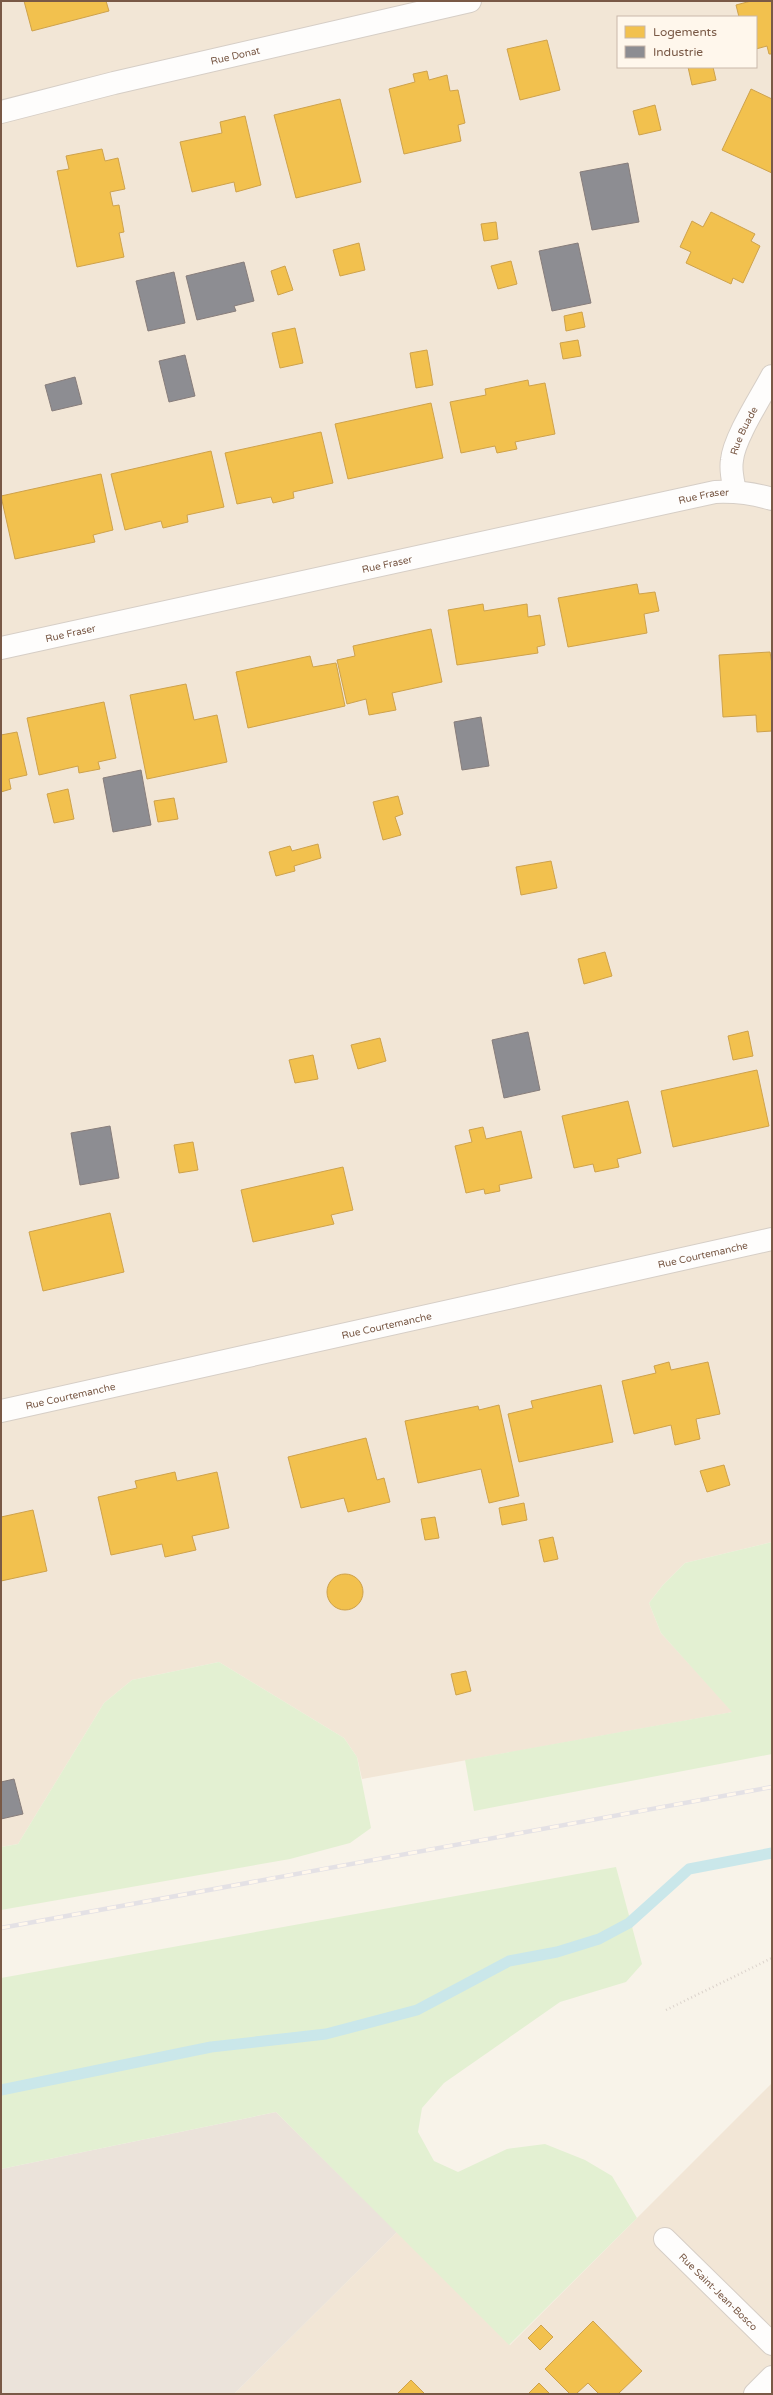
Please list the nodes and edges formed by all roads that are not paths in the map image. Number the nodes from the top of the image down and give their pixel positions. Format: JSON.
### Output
{"nodes":[{"id":1,"x":470,"y":1,"type":"edge"},
{"id":2,"x":1,"y":112,"type":"edge"},
{"id":3,"x":772,"y":376,"type":"edge"},
{"id":4,"x":735,"y":491,"type":"junction"},
{"id":5,"x":772,"y":499,"type":"edge"},
{"id":6,"x":1,"y":648,"type":"edge"},
{"id":7,"x":772,"y":1239,"type":"edge"},
{"id":8,"x":1,"y":1411,"type":"edge"},
{"id":9,"x":664,"y":2239,"type":"dead end"},
{"id":10,"x":772,"y":2344,"type":"edge"},
{"id":11,"x":772,"y":2377,"type":"edge"},
{"id":12,"x":755,"y":2394,"type":"edge"}],
"edges":[{"from":1,"to":2,"type":"street","name":"Rue Donat"},
{"from":3,"to":4,"type":"street","name":"Rue Buade"},
{"from":4,"to":5,"type":"street","name":"Rue Fraser"},
{"from":4,"to":6,"type":"street","name":"Rue Fraser"},
{"from":7,"to":8,"type":"street","name":"Rue Courtemanche"},
{"from":9,"to":10,"type":"street","name":"Rue Saint-Jean-Bosco"},
{"from":11,"to":12,"type":"street"}]}
